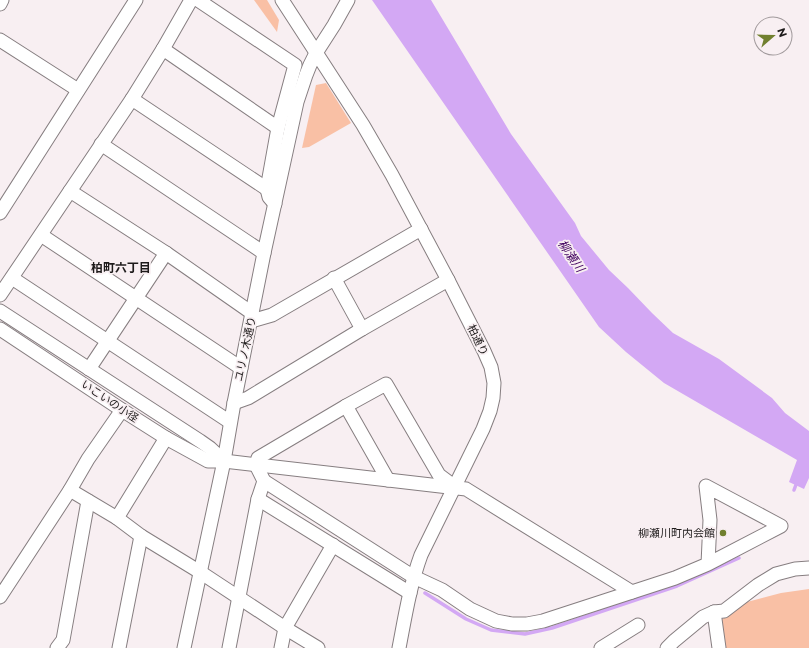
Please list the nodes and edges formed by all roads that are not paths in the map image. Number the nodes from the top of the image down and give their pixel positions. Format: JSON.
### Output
{"nodes":[{"id":1,"x":2,"y":0,"type":"edge"},
{"id":2,"x":136,"y":0,"type":"edge"},
{"id":3,"x":191,"y":0,"type":"edge"},
{"id":4,"x":198,"y":0,"type":"edge"},
{"id":5,"x":282,"y":0,"type":"edge"},
{"id":6,"x":348,"y":0,"type":"edge"},
{"id":7,"x":0,"y":4,"type":"edge"},
{"id":8,"x":0,"y":40,"type":"edge"},
{"id":9,"x":163,"y":49,"type":"junction"},
{"id":10,"x":316,"y":54,"type":"junction"},
{"id":11,"x":78,"y":90,"type":"junction"},
{"id":12,"x":132,"y":99,"type":"junction"},
{"id":13,"x":278,"y":128,"type":"junction"},
{"id":14,"x":101,"y":144,"type":"junction"},
{"id":15,"x":267,"y":189,"type":"junction"},
{"id":16,"x":70,"y":191,"type":"junction"},
{"id":17,"x":275,"y":204,"type":"junction"},
{"id":18,"x":0,"y":213,"type":"edge"},
{"id":19,"x":421,"y":229,"type":"junction"},
{"id":20,"x":41,"y":234,"type":"junction"},
{"id":21,"x":166,"y":253,"type":"junction"},
{"id":22,"x":264,"y":253,"type":"junction"},
{"id":23,"x":12,"y":278,"type":"junction"},
{"id":24,"x":334,"y":278,"type":"junction"},
{"id":25,"x":448,"y":280,"type":"junction"},
{"id":26,"x":0,"y":295,"type":"edge"},
{"id":27,"x":136,"y":298,"type":"junction"},
{"id":28,"x":0,"y":311,"type":"edge"},
{"id":29,"x":251,"y":317,"type":"junction"},
{"id":30,"x":0,"y":329,"type":"edge"},
{"id":31,"x":362,"y":329,"type":"junction"},
{"id":32,"x":108,"y":341,"type":"junction"},
{"id":33,"x":241,"y":368,"type":"junction"},
{"id":34,"x":89,"y":369,"type":"junction"},
{"id":35,"x":234,"y":403,"type":"junction"},
{"id":36,"x":346,"y":406,"type":"junction"},
{"id":37,"x":122,"y":410,"type":"junction"},
{"id":38,"x":230,"y":422,"type":"junction"},
{"id":39,"x":166,"y":438,"type":"junction"},
{"id":40,"x":224,"y":461,"type":"junction"},
{"id":41,"x":256,"y":465,"type":"junction"},
{"id":42,"x":388,"y":480,"type":"junction"},
{"id":43,"x":264,"y":481,"type":"junction"},
{"id":44,"x":455,"y":487,"type":"junction"},
{"id":45,"x":70,"y":490,"type":"junction"},
{"id":46,"x":258,"y":499,"type":"junction"},
{"id":47,"x":88,"y":501,"type":"junction"},
{"id":48,"x":117,"y":518,"type":"junction"},
{"id":49,"x":140,"y":536,"type":"junction"},
{"id":50,"x":333,"y":545,"type":"junction"},
{"id":51,"x":708,"y":564,"type":"junction"},
{"id":52,"x":809,"y":568,"type":"edge"},
{"id":53,"x":200,"y":572,"type":"junction"},
{"id":54,"x":414,"y":577,"type":"junction"},
{"id":55,"x":632,"y":592,"type":"junction"},
{"id":56,"x":410,"y":593,"type":"junction"},
{"id":57,"x":0,"y":597,"type":"edge"},
{"id":58,"x":238,"y":597,"type":"junction"},
{"id":59,"x":714,"y":612,"type":"junction"},
{"id":60,"x":638,"y":625,"type":"dead end"},
{"id":61,"x":285,"y":628,"type":"junction"},
{"id":62,"x":57,"y":648,"type":"edge"},
{"id":63,"x":119,"y":648,"type":"edge"},
{"id":64,"x":184,"y":648,"type":"edge"},
{"id":65,"x":229,"y":648,"type":"edge"},
{"id":66,"x":281,"y":648,"type":"edge"},
{"id":67,"x":318,"y":648,"type":"edge"},
{"id":68,"x":399,"y":648,"type":"edge"},
{"id":69,"x":601,"y":648,"type":"edge"},
{"id":70,"x":667,"y":648,"type":"edge"},
{"id":71,"x":719,"y":648,"type":"edge"}],
"edges":[{"from":1,"to":7,"type":"street"},
{"from":2,"to":11,"type":"street"},
{"from":3,"to":9,"type":"street"},
{"from":4,"to":13,"type":"street"},
{"from":5,"to":10,"type":"street","name":"柏通り"},
{"from":6,"to":10,"type":"street","name":"ユリノ木通り"},
{"from":8,"to":11,"type":"street"},
{"from":9,"to":12,"type":"street"},
{"from":9,"to":13,"type":"street"},
{"from":10,"to":17,"type":"street","name":"ユリノ木通り"},
{"from":10,"to":19,"type":"street","name":"柏通り"},
{"from":11,"to":18,"type":"street"},
{"from":12,"to":14,"type":"street"},
{"from":12,"to":15,"type":"street"},
{"from":13,"to":15,"type":"street"},
{"from":14,"to":16,"type":"street"},
{"from":14,"to":22,"type":"street"},
{"from":15,"to":17,"type":"street"},
{"from":16,"to":20,"type":"street"},
{"from":16,"to":21,"type":"street"},
{"from":17,"to":22,"type":"street","name":"ユリノ木通り"},
{"from":19,"to":24,"type":"street"},
{"from":19,"to":25,"type":"street","name":"柏通り"},
{"from":20,"to":23,"type":"street"},
{"from":20,"to":27,"type":"street"},
{"from":21,"to":27,"type":"street"},
{"from":21,"to":29,"type":"street"},
{"from":22,"to":29,"type":"street","name":"ユリノ木通り"},
{"from":23,"to":26,"type":"street"},
{"from":23,"to":32,"type":"street"},
{"from":24,"to":29,"type":"street"},
{"from":24,"to":31,"type":"street"},
{"from":25,"to":31,"type":"street"},
{"from":25,"to":44,"type":"street","name":"柏通り"},
{"from":27,"to":32,"type":"street"},
{"from":27,"to":33,"type":"street"},
{"from":28,"to":34,"type":"street"},
{"from":29,"to":33,"type":"street","name":"ユリノ木通り"},
{"from":30,"to":37,"type":"street","name":"いこいの小径"},
{"from":31,"to":35,"type":"street"},
{"from":32,"to":34,"type":"street"},
{"from":32,"to":38,"type":"street"},
{"from":33,"to":35,"type":"street","name":"ユリノ木通り"},
{"from":34,"to":40,"type":"street"},
{"from":35,"to":38,"type":"street","name":"ユリノ木通り"},
{"from":36,"to":41,"type":"street"},
{"from":36,"to":42,"type":"street"},
{"from":36,"to":44,"type":"street"},
{"from":37,"to":39,"type":"street","name":"いこいの小径"},
{"from":37,"to":45,"type":"street"},
{"from":38,"to":40,"type":"street","name":"ユリノ木通り"},
{"from":39,"to":40,"type":"street","name":"いこいの小径"},
{"from":39,"to":48,"type":"street"},
{"from":40,"to":41,"type":"street","name":"いこいの小径"},
{"from":40,"to":53,"type":"street","name":"ユリノ木通り"},
{"from":41,"to":42,"type":"street","name":"いこいの小径"},
{"from":41,"to":43,"type":"street"},
{"from":42,"to":44,"type":"street","name":"いこいの小径"},
{"from":43,"to":46,"type":"street"},
{"from":43,"to":54,"type":"street"},
{"from":44,"to":54,"type":"street","name":"柏通り"},
{"from":44,"to":55,"type":"street"},
{"from":45,"to":47,"type":"street"},
{"from":45,"to":57,"type":"street"},
{"from":46,"to":50,"type":"street"},
{"from":46,"to":58,"type":"street"},
{"from":47,"to":48,"type":"street"},
{"from":47,"to":62,"type":"street"},
{"from":48,"to":49,"type":"street"},
{"from":49,"to":53,"type":"street"},
{"from":49,"to":63,"type":"street"},
{"from":50,"to":56,"type":"street"},
{"from":50,"to":61,"type":"street"},
{"from":51,"to":51,"type":"street"},
{"from":51,"to":55,"type":"street"},
{"from":52,"to":59,"type":"street"},
{"from":53,"to":58,"type":"street"},
{"from":53,"to":64,"type":"street","name":"ユリノ木通り"},
{"from":54,"to":55,"type":"street"},
{"from":54,"to":56,"type":"street","name":"柏通り"},
{"from":56,"to":68,"type":"street","name":"柏通り"},
{"from":58,"to":61,"type":"street"},
{"from":58,"to":65,"type":"street"},
{"from":59,"to":70,"type":"street"},
{"from":59,"to":71,"type":"street"},
{"from":60,"to":69,"type":"street"},
{"from":61,"to":66,"type":"street"},
{"from":61,"to":67,"type":"street"}]}
